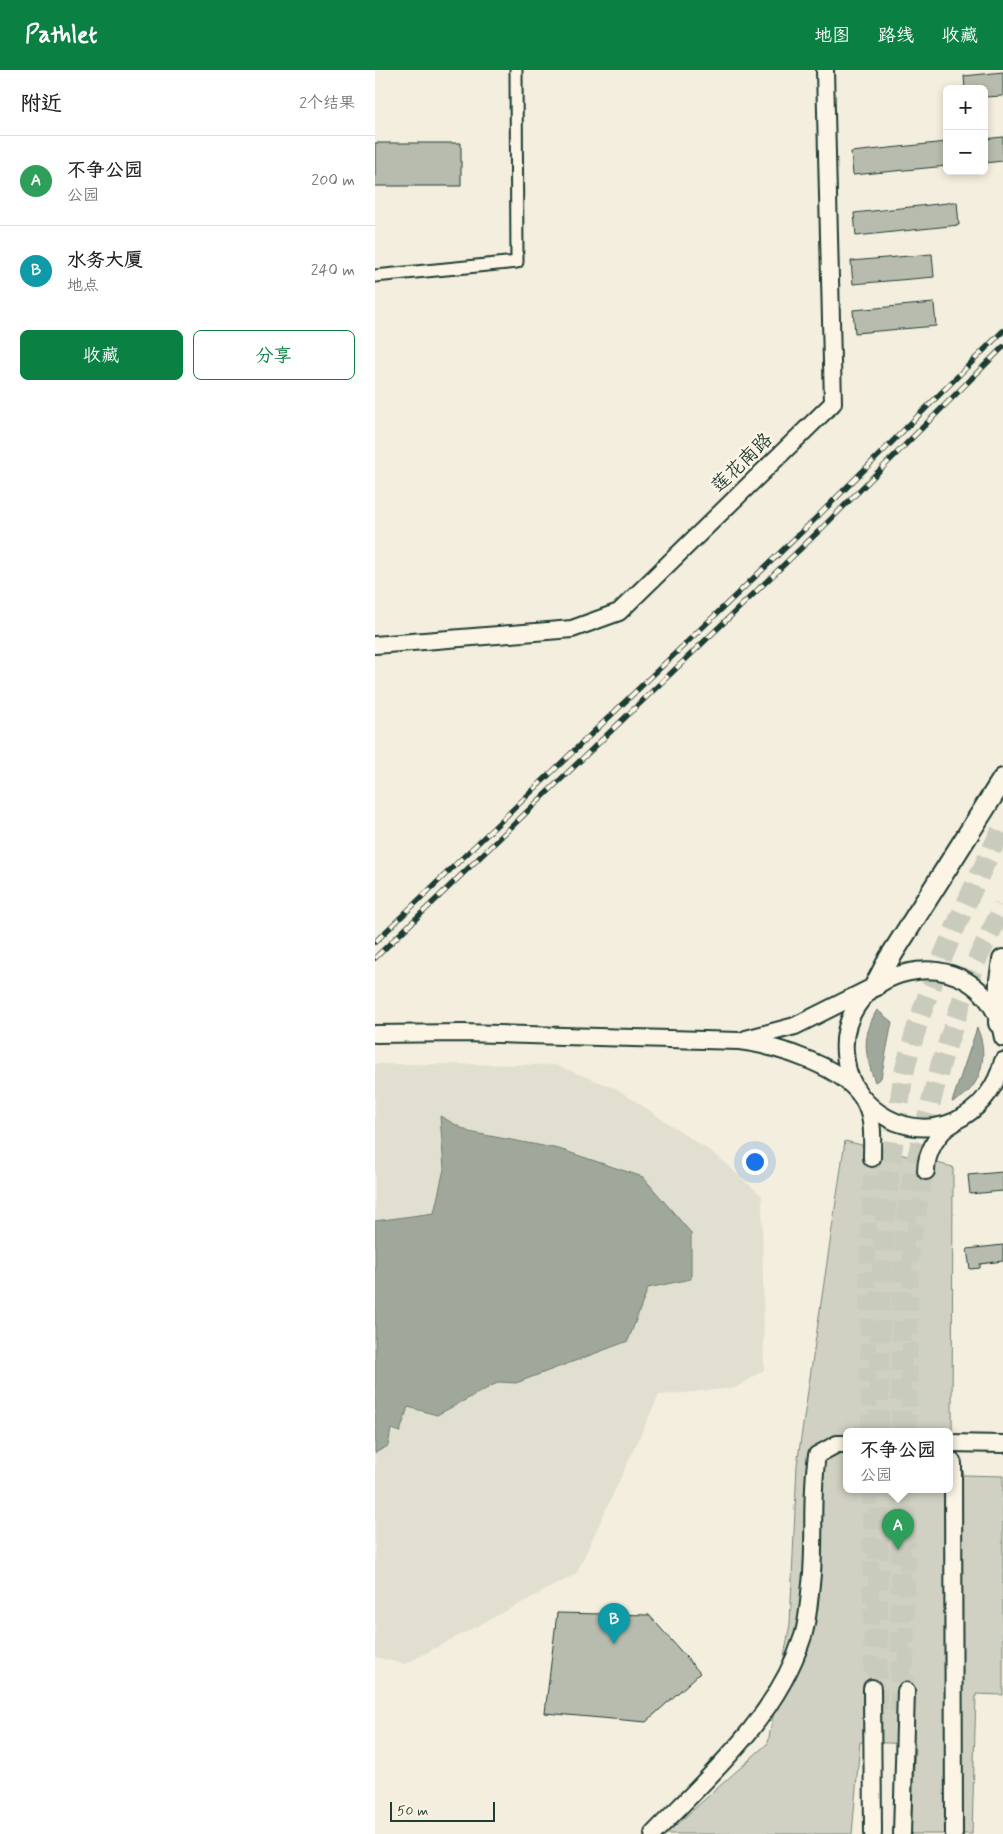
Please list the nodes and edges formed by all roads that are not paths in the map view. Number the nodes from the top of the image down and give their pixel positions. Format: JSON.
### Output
{"nodes":[{"id":1,"x":516,"y":70,"type":"edge"},
{"id":2,"x":825,"y":70,"type":"edge"},
{"id":3,"x":375,"y":276,"type":"edge"},
{"id":4,"x":375,"y":645,"type":"edge"},
{"id":5,"x":1003,"y":779,"type":"edge"},
{"id":6,"x":1003,"y":960,"type":"edge"},
{"id":7,"x":875,"y":986,"type":"junction"},
{"id":8,"x":1001,"y":1030,"type":"edge"},
{"id":9,"x":375,"y":1034,"type":"edge"},
{"id":10,"x":739,"y":1041,"type":"junction"},
{"id":11,"x":1003,"y":1061,"type":"edge"},
{"id":12,"x":865,"y":1102,"type":"junction"},
{"id":13,"x":956,"y":1122,"type":"junction"},
{"id":14,"x":872,"y":1158,"type":"tunnel mouth"},
{"id":15,"x":926,"y":1170,"type":"tunnel mouth"},
{"id":16,"x":953,"y":1443,"type":"edge"},
{"id":17,"x":843,"y":1444,"type":"edge"},
{"id":18,"x":1003,"y":1444,"type":"edge"},
{"id":19,"x":953,"y":1464,"type":"edge"},
{"id":20,"x":872,"y":1688,"type":"tunnel mouth"},
{"id":21,"x":906,"y":1691,"type":"tunnel mouth"},
{"id":22,"x":653,"y":1834,"type":"edge"},
{"id":23,"x":873,"y":1834,"type":"edge"},
{"id":24,"x":902,"y":1834,"type":"edge"},
{"id":25,"x":954,"y":1834,"type":"edge"}],
"edges":[{"from":1,"to":3,"type":"street"},
{"from":2,"to":4,"type":"street","name":"莲花南路"},
{"from":5,"to":7,"type":"highway"},
{"from":6,"to":8,"type":"highway"},
{"from":7,"to":8,"type":"street"},
{"from":7,"to":10,"type":"street"},
{"from":7,"to":12,"type":"street"},
{"from":9,"to":10,"type":"street"},
{"from":10,"to":12,"type":"street"},
{"from":11,"to":13,"type":"street"},
{"from":12,"to":13,"type":"street"},
{"from":12,"to":14,"type":"street"},
{"from":13,"to":15,"type":"street"},
{"from":16,"to":18,"type":"street"},
{"from":17,"to":22,"type":"street"},
{"from":19,"to":25,"type":"street"},
{"from":20,"to":23,"type":"street"},
{"from":21,"to":24,"type":"street"}]}
